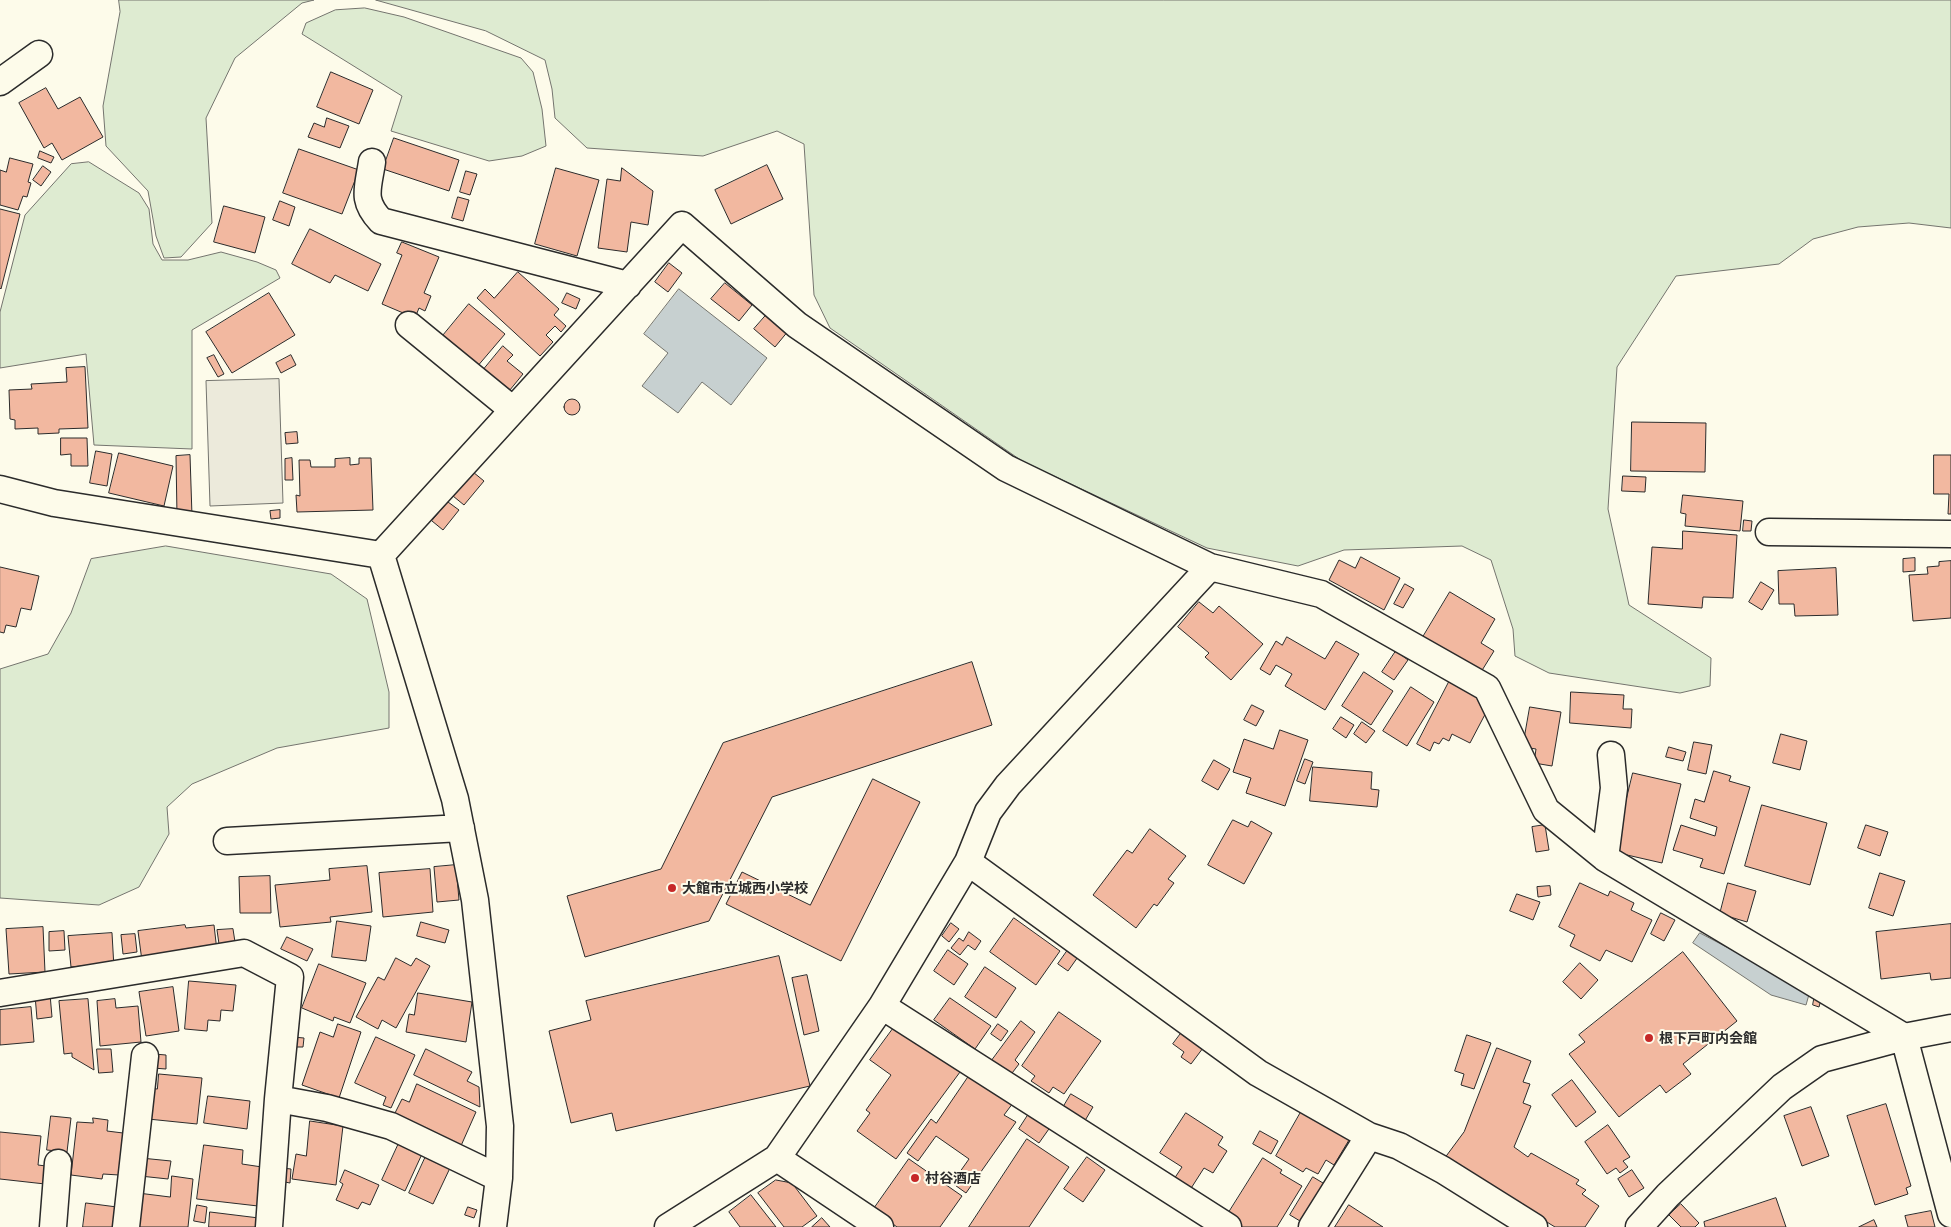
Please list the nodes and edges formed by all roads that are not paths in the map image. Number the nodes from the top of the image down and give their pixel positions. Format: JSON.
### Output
{"nodes":[{"id":1,"x":40,"y":54,"type":"dead end"},
{"id":2,"x":0,"y":82,"type":"edge"},
{"id":3,"x":372,"y":162,"type":"dead end"},
{"id":4,"x":628,"y":285,"type":"junction"},
{"id":5,"x":409,"y":326,"type":"dead end"},
{"id":6,"x":513,"y":410,"type":"junction"},
{"id":7,"x":0,"y":489,"type":"edge"},
{"id":8,"x":1769,"y":532,"type":"dead end"},
{"id":9,"x":1951,"y":534,"type":"edge"},
{"id":10,"x":381,"y":555,"type":"junction"},
{"id":11,"x":1210,"y":567,"type":"junction"},
{"id":12,"x":1611,"y":755,"type":"dead end"},
{"id":13,"x":461,"y":828,"type":"junction"},
{"id":14,"x":227,"y":841,"type":"dead end"},
{"id":15,"x":1605,"y":858,"type":"junction"},
{"id":16,"x":968,"y":862,"type":"junction"},
{"id":17,"x":0,"y":993,"type":"edge"},
{"id":18,"x":882,"y":1006,"type":"junction"},
{"id":19,"x":1951,"y":1028,"type":"edge"},
{"id":20,"x":1904,"y":1037,"type":"junction"},
{"id":21,"x":145,"y":1056,"type":"dead end"},
{"id":22,"x":278,"y":1099,"type":"junction"},
{"id":23,"x":1369,"y":1136,"type":"junction"},
{"id":24,"x":777,"y":1158,"type":"junction"},
{"id":25,"x":58,"y":1163,"type":"dead end"},
{"id":26,"x":499,"y":1178,"type":"junction"},
{"id":27,"x":1951,"y":1214,"type":"edge"},
{"id":28,"x":53,"y":1227,"type":"edge"},
{"id":29,"x":126,"y":1227,"type":"edge"},
{"id":30,"x":269,"y":1227,"type":"edge"},
{"id":31,"x":493,"y":1227,"type":"edge"},
{"id":32,"x":668,"y":1227,"type":"edge"},
{"id":33,"x":880,"y":1227,"type":"edge"},
{"id":34,"x":1228,"y":1227,"type":"edge"},
{"id":35,"x":1312,"y":1227,"type":"edge"},
{"id":36,"x":1534,"y":1227,"type":"edge"},
{"id":37,"x":1639,"y":1227,"type":"edge"}],
"edges":[{"from":1,"to":2,"type":"street"},
{"from":3,"to":4,"type":"street"},
{"from":4,"to":6,"type":"street"},
{"from":4,"to":11,"type":"street"},
{"from":5,"to":6,"type":"street"},
{"from":6,"to":10,"type":"street"},
{"from":7,"to":10,"type":"street"},
{"from":8,"to":9,"type":"street"},
{"from":10,"to":13,"type":"street"},
{"from":11,"to":15,"type":"street"},
{"from":11,"to":16,"type":"street"},
{"from":12,"to":15,"type":"street"},
{"from":13,"to":14,"type":"street"},
{"from":13,"to":26,"type":"street"},
{"from":15,"to":20,"type":"street"},
{"from":16,"to":18,"type":"street"},
{"from":16,"to":23,"type":"street"},
{"from":17,"to":22,"type":"street"},
{"from":18,"to":24,"type":"street"},
{"from":18,"to":34,"type":"street"},
{"from":19,"to":20,"type":"street"},
{"from":20,"to":27,"type":"street"},
{"from":20,"to":37,"type":"street"},
{"from":21,"to":29,"type":"street"},
{"from":22,"to":26,"type":"street"},
{"from":22,"to":30,"type":"street"},
{"from":23,"to":35,"type":"street"},
{"from":23,"to":36,"type":"street"},
{"from":24,"to":32,"type":"street"},
{"from":24,"to":33,"type":"street"},
{"from":25,"to":28,"type":"street"},
{"from":26,"to":31,"type":"street"}]}
